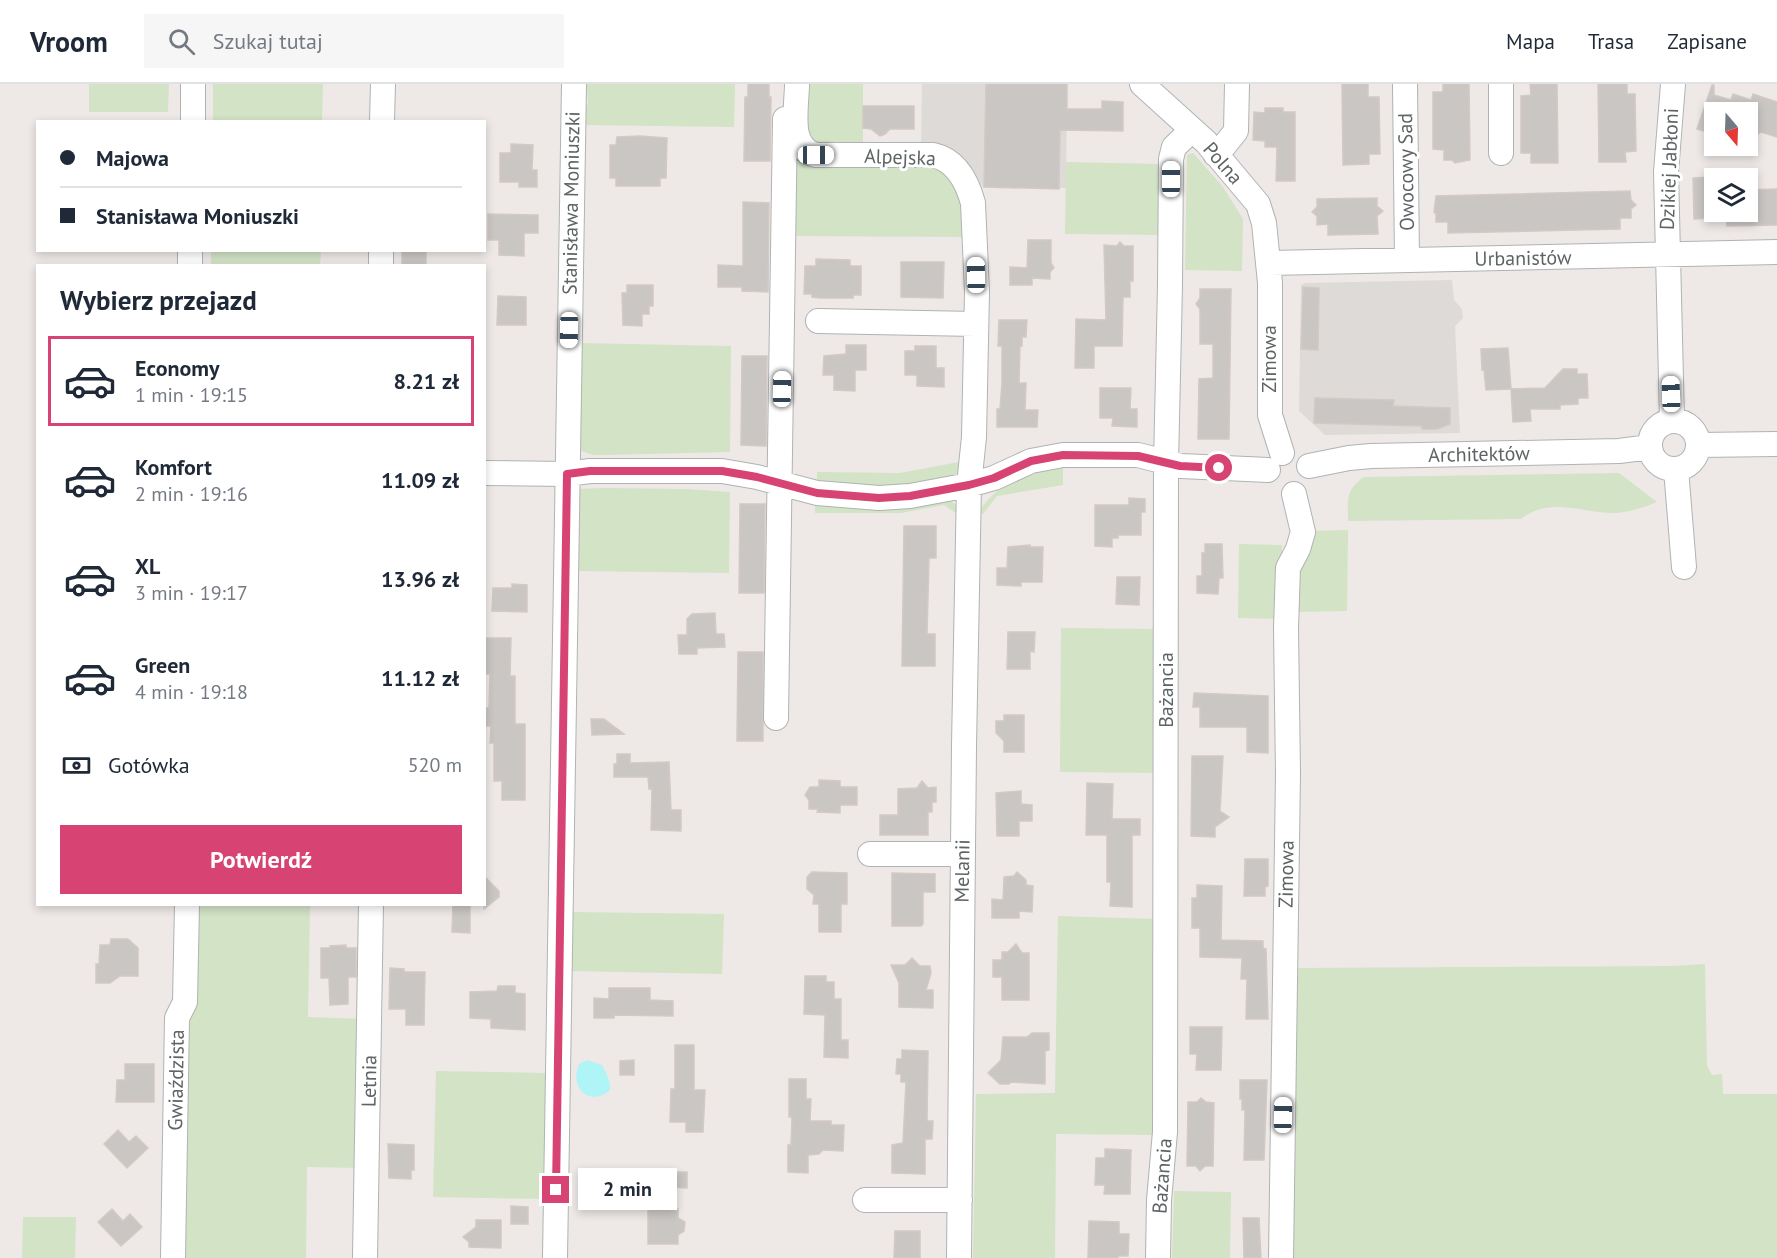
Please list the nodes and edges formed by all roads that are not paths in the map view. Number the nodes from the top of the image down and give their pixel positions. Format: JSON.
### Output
{"nodes":[{"id":1,"x":193,"y":84,"type":"edge"},
{"id":2,"x":383,"y":84,"type":"edge"},
{"id":3,"x":574,"y":84,"type":"edge"},
{"id":4,"x":785,"y":84,"type":"edge"},
{"id":5,"x":797,"y":84,"type":"edge"},
{"id":6,"x":1142,"y":84,"type":"edge"},
{"id":7,"x":1237,"y":84,"type":"edge"},
{"id":8,"x":1405,"y":84,"type":"edge"},
{"id":9,"x":1501,"y":84,"type":"edge"},
{"id":10,"x":1673,"y":84,"type":"edge"},
{"id":11,"x":192,"y":120,"type":"edge"},
{"id":12,"x":382,"y":120,"type":"edge"},
{"id":13,"x":1192,"y":130,"type":"junction"},
{"id":14,"x":1501,"y":153,"type":"dead end"},
{"id":15,"x":1215,"y":154,"type":"junction"},
{"id":16,"x":1777,"y":252,"type":"edge"},
{"id":17,"x":1667,"y":255,"type":"junction"},
{"id":18,"x":1407,"y":260,"type":"junction"},
{"id":19,"x":1269,"y":262,"type":"junction"},
{"id":20,"x":818,"y":321,"type":"dead end"},
{"id":21,"x":976,"y":324,"type":"junction"},
{"id":22,"x":1672,"y":421,"type":"junction"},
{"id":23,"x":1777,"y":444,"type":"edge"},
{"id":24,"x":1698,"y":446,"type":"junction"},
{"id":25,"x":1650,"y":447,"type":"junction"},
{"id":26,"x":1275,"y":461,"type":"junction"},
{"id":27,"x":1166,"y":464,"type":"junction"},
{"id":28,"x":1309,"y":466,"type":"junction"},
{"id":29,"x":1676,"y":469,"type":"junction"},
{"id":30,"x":486,"y":472,"type":"edge"},
{"id":31,"x":567,"y":474,"type":"junction"},
{"id":32,"x":781,"y":483,"type":"junction"},
{"id":33,"x":969,"y":485,"type":"junction"},
{"id":34,"x":1294,"y":494,"type":"junction"},
{"id":35,"x":1684,"y":567,"type":"dead end"},
{"id":36,"x":776,"y":718,"type":"dead end"},
{"id":37,"x":870,"y":854,"type":"dead end"},
{"id":38,"x":962,"y":854,"type":"junction"},
{"id":39,"x":187,"y":906,"type":"edge"},
{"id":40,"x":371,"y":906,"type":"edge"},
{"id":41,"x":865,"y":1200,"type":"dead end"},
{"id":42,"x":960,"y":1200,"type":"junction"},
{"id":43,"x":173,"y":1258,"type":"edge"},
{"id":44,"x":365,"y":1258,"type":"edge"},
{"id":45,"x":555,"y":1258,"type":"edge"},
{"id":46,"x":959,"y":1258,"type":"edge"},
{"id":47,"x":1158,"y":1258,"type":"edge"},
{"id":48,"x":1281,"y":1258,"type":"edge"}],
"edges":[{"from":1,"to":11,"type":"street"},
{"from":2,"to":12,"type":"street"},
{"from":3,"to":31,"type":"street","name":"Stanisława Moniuszki"},
{"from":4,"to":32,"type":"street"},
{"from":5,"to":21,"type":"street","name":"Alpejska"},
{"from":6,"to":13,"type":"street","name":"Polna"},
{"from":7,"to":15,"type":"street"},
{"from":8,"to":18,"type":"street","name":"Owocowy Sad"},
{"from":9,"to":14,"type":"street"},
{"from":10,"to":17,"type":"street","name":"Dzikiej Jabłoni"},
{"from":13,"to":15,"type":"street","name":"Polna"},
{"from":13,"to":27,"type":"street","name":"Bażancia"},
{"from":15,"to":19,"type":"street","name":"Polna"},
{"from":16,"to":17,"type":"street","name":"Urbanistów"},
{"from":17,"to":18,"type":"street","name":"Urbanistów"},
{"from":17,"to":22,"type":"street","name":"Dzikiej Jabłoni"},
{"from":18,"to":19,"type":"street","name":"Urbanistów"},
{"from":19,"to":26,"type":"street","name":"Zimowa"},
{"from":20,"to":21,"type":"street"},
{"from":21,"to":33,"type":"street","name":"Alpejska"},
{"from":22,"to":24,"type":"street"},
{"from":22,"to":25,"type":"street"},
{"from":23,"to":24,"type":"street"},
{"from":24,"to":29,"type":"street"},
{"from":25,"to":28,"type":"street","name":"Architektów"},
{"from":25,"to":29,"type":"street"},
{"from":26,"to":27,"type":"street"},
{"from":26,"to":28,"type":"street"},
{"from":26,"to":34,"type":"street"},
{"from":27,"to":33,"type":"street"},
{"from":27,"to":47,"type":"street","name":"Bażancia"},
{"from":28,"to":34,"type":"street"},
{"from":29,"to":35,"type":"street"},
{"from":30,"to":31,"type":"street"},
{"from":31,"to":32,"type":"street"},
{"from":31,"to":45,"type":"street","name":"Stanisława Moniuszki"},
{"from":32,"to":33,"type":"street"},
{"from":32,"to":36,"type":"street"},
{"from":33,"to":38,"type":"street","name":"Melanii"},
{"from":34,"to":48,"type":"street","name":"Zimowa"},
{"from":37,"to":38,"type":"street"},
{"from":38,"to":42,"type":"street","name":"Melanii"},
{"from":39,"to":43,"type":"street","name":"Gwiaździsta"},
{"from":40,"to":44,"type":"street","name":"Letnia"},
{"from":41,"to":42,"type":"street"},
{"from":42,"to":46,"type":"street","name":"Melanii"}]}
